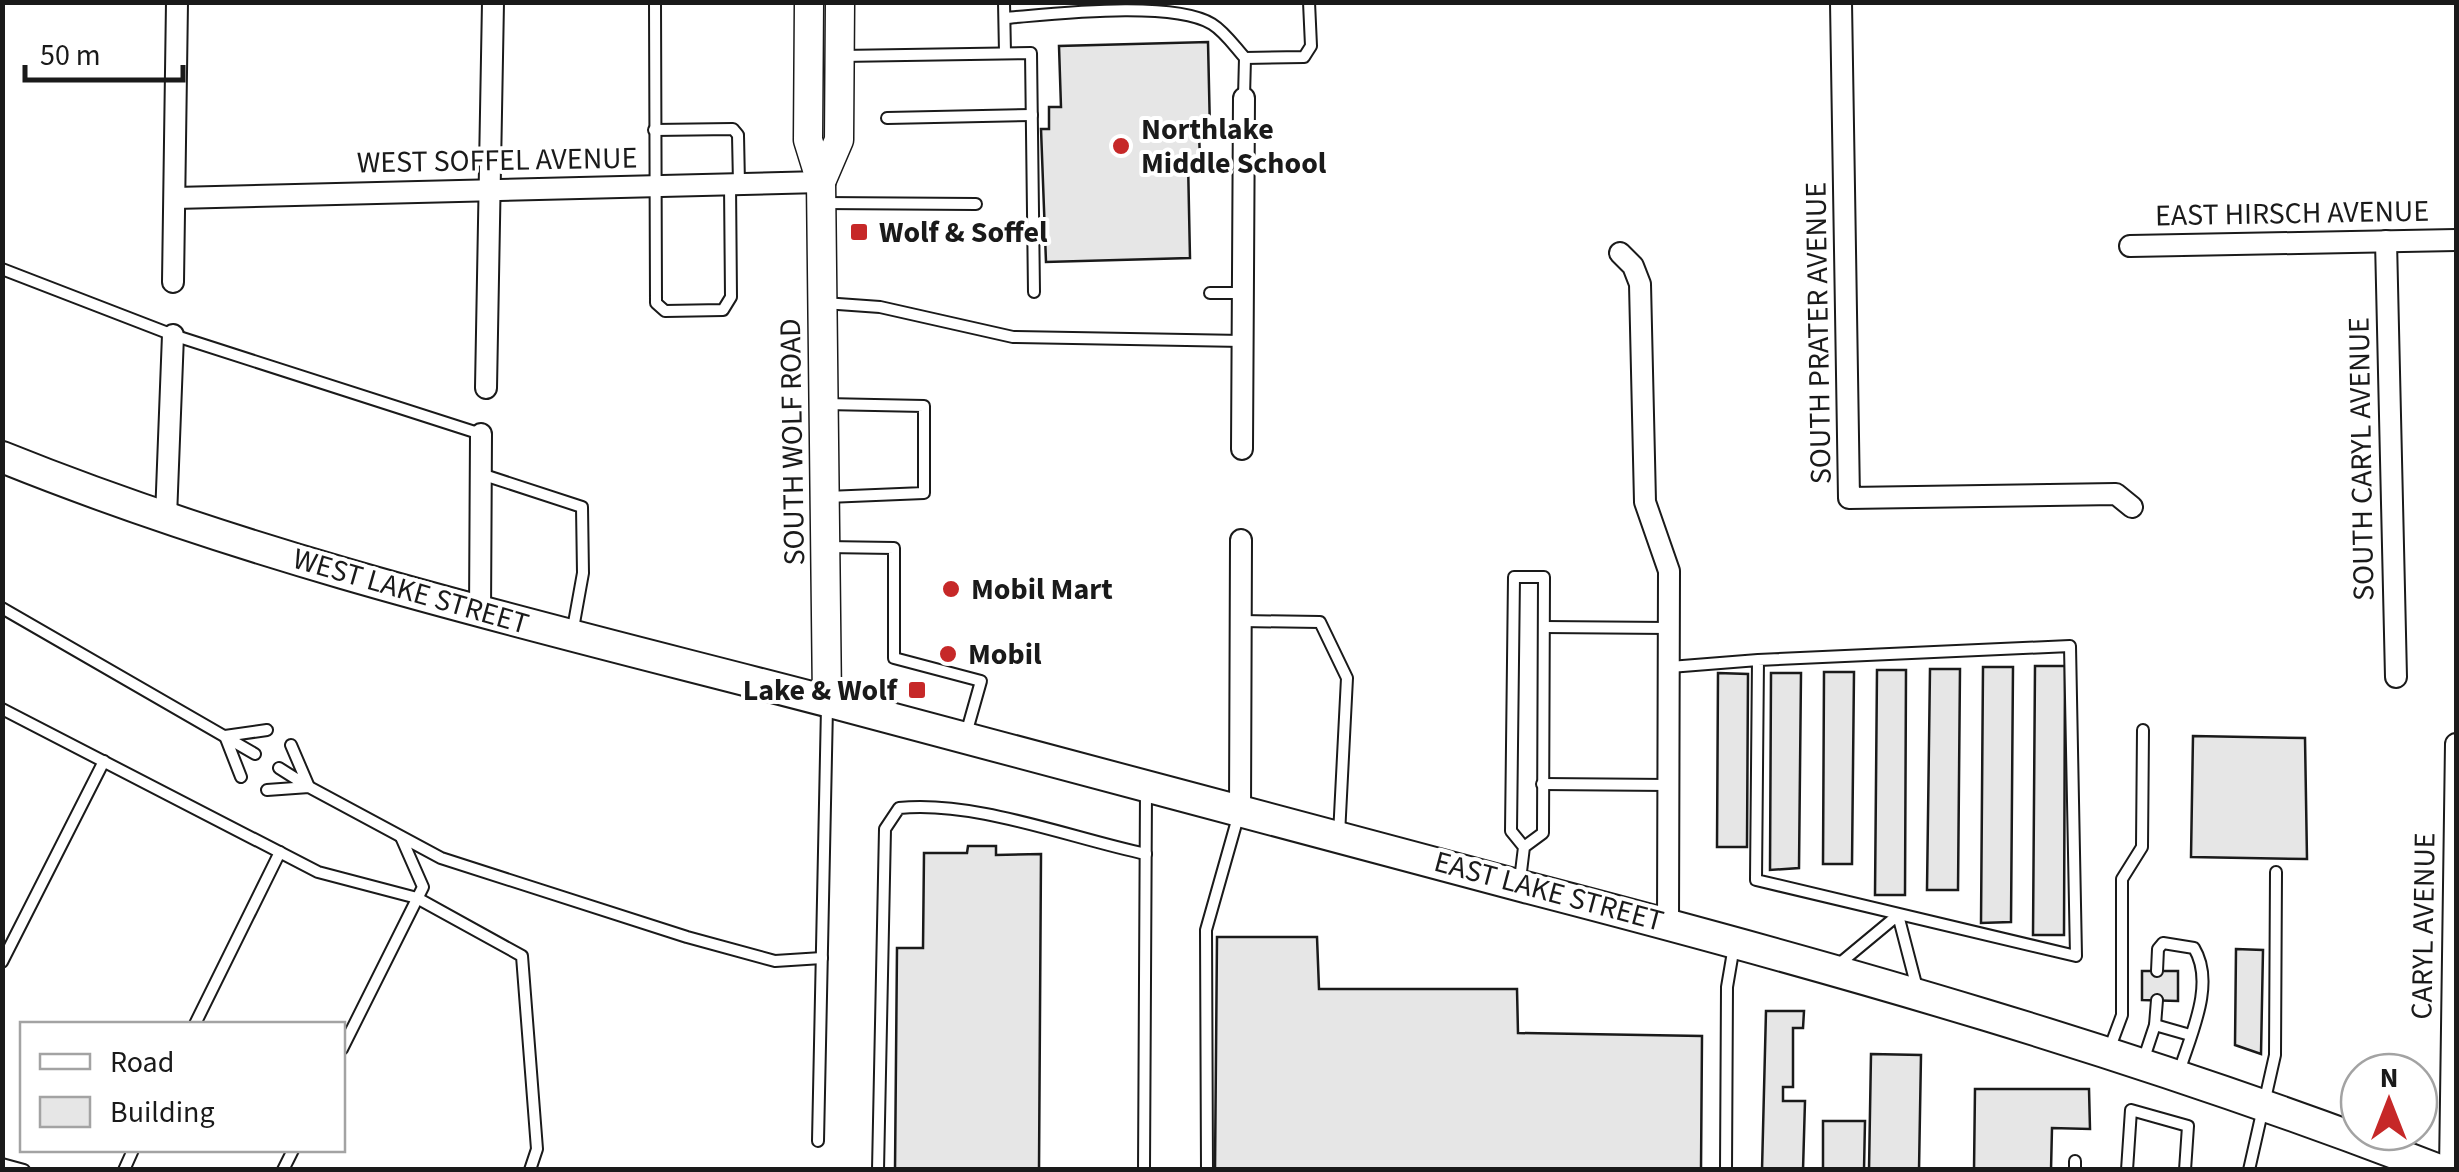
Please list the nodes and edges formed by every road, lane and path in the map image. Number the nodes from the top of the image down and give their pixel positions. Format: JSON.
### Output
{"nodes":[{"id":1,"x":176,"y":2,"type":"edge"},
{"id":2,"x":492,"y":2,"type":"edge"},
{"id":3,"x":655,"y":2,"type":"edge"},
{"id":4,"x":809,"y":2,"type":"edge"},
{"id":5,"x":840,"y":2,"type":"edge"},
{"id":6,"x":1004,"y":2,"type":"edge"},
{"id":7,"x":1309,"y":2,"type":"edge"},
{"id":8,"x":1841,"y":2,"type":"edge"},
{"id":9,"x":1005,"y":18,"type":"junction"},
{"id":10,"x":1005,"y":54,"type":"junction"},
{"id":11,"x":840,"y":56,"type":"junction"},
{"id":12,"x":1245,"y":58,"type":"junction"},
{"id":13,"x":1244,"y":98,"type":"joint"},
{"id":14,"x":1032,"y":116,"type":"junction"},
{"id":15,"x":888,"y":118,"type":"dead end"},
{"id":16,"x":654,"y":130,"type":"junction"},
{"id":17,"x":735,"y":184,"type":"junction"},
{"id":18,"x":653,"y":186,"type":"junction"},
{"id":19,"x":492,"y":190,"type":"junction"},
{"id":20,"x":821,"y":193,"type":"junction"},
{"id":21,"x":175,"y":198,"type":"junction"},
{"id":22,"x":976,"y":204,"type":"dead end"},
{"id":23,"x":2456,"y":240,"type":"edge"},
{"id":24,"x":2386,"y":241,"type":"junction"},
{"id":25,"x":2130,"y":246,"type":"dead end"},
{"id":26,"x":1620,"y":253,"type":"dead end"},
{"id":27,"x":2,"y":269,"type":"edge"},
{"id":28,"x":173,"y":282,"type":"dead end"},
{"id":29,"x":1034,"y":292,"type":"dead end"},
{"id":30,"x":1210,"y":293,"type":"dead end"},
{"id":31,"x":1243,"y":294,"type":"junction"},
{"id":32,"x":822,"y":303,"type":"junction"},
{"id":33,"x":173,"y":336,"type":"junction"},
{"id":34,"x":1243,"y":341,"type":"junction"},
{"id":35,"x":486,"y":388,"type":"dead end"},
{"id":36,"x":824,"y":404,"type":"junction"},
{"id":37,"x":481,"y":434,"type":"joint"},
{"id":38,"x":1242,"y":449,"type":"dead end"},
{"id":39,"x":2,"y":458,"type":"edge"},
{"id":40,"x":481,"y":474,"type":"junction"},
{"id":41,"x":825,"y":497,"type":"junction"},
{"id":42,"x":2132,"y":507,"type":"dead end"},
{"id":43,"x":166,"y":517,"type":"junction"},
{"id":44,"x":1242,"y":540,"type":"dead end"},
{"id":45,"x":826,"y":546,"type":"junction"},
{"id":46,"x":2,"y":608,"type":"edge"},
{"id":47,"x":480,"y":614,"type":"junction"},
{"id":48,"x":1241,"y":621,"type":"junction"},
{"id":49,"x":1544,"y":627,"type":"junction"},
{"id":50,"x":1669,"y":628,"type":"junction"},
{"id":51,"x":572,"y":635,"type":"junction"},
{"id":52,"x":1758,"y":660,"type":"junction"},
{"id":53,"x":1669,"y":667,"type":"junction"},
{"id":54,"x":2396,"y":676,"type":"dead end"},
{"id":55,"x":827,"y":701,"type":"junction"},
{"id":56,"x":2,"y":709,"type":"edge"},
{"id":57,"x":268,"y":730,"type":"dead end"},
{"id":58,"x":2143,"y":730,"type":"dead end"},
{"id":59,"x":225,"y":736,"type":"junction"},
{"id":60,"x":966,"y":738,"type":"junction"},
{"id":61,"x":291,"y":744,"type":"dead end"},
{"id":62,"x":2456,"y":744,"type":"edge"},
{"id":63,"x":255,"y":754,"type":"dead end"},
{"id":64,"x":104,"y":761,"type":"junction"},
{"id":65,"x":279,"y":768,"type":"dead end"},
{"id":66,"x":242,"y":777,"type":"dead end"},
{"id":67,"x":1542,"y":784,"type":"junction"},
{"id":68,"x":1146,"y":786,"type":"junction"},
{"id":69,"x":1669,"y":786,"type":"junction"},
{"id":70,"x":309,"y":787,"type":"junction"},
{"id":71,"x":267,"y":790,"type":"dead end"},
{"id":72,"x":1240,"y":811,"type":"junction"},
{"id":73,"x":1339,"y":834,"type":"junction"},
{"id":74,"x":400,"y":836,"type":"junction"},
{"id":75,"x":1524,"y":847,"type":"junction"},
{"id":76,"x":280,"y":852,"type":"junction"},
{"id":77,"x":1146,"y":854,"type":"junction"},
{"id":78,"x":2276,"y":872,"type":"dead end"},
{"id":79,"x":1519,"y":886,"type":"junction"},
{"id":80,"x":417,"y":898,"type":"junction"},
{"id":81,"x":1898,"y":915,"type":"junction"},
{"id":82,"x":1668,"y":922,"type":"junction"},
{"id":83,"x":1735,"y":942,"type":"junction"},
{"id":84,"x":822,"y":958,"type":"junction"},
{"id":85,"x":2,"y":962,"type":"edge"},
{"id":86,"x":1832,"y":970,"type":"junction"},
{"id":87,"x":2157,"y":971,"type":"dead end"},
{"id":88,"x":1918,"y":994,"type":"junction"},
{"id":89,"x":2157,"y":1000,"type":"dead end"},
{"id":90,"x":196,"y":1022,"type":"edge"},
{"id":91,"x":2155,"y":1025,"type":"junction"},
{"id":92,"x":2190,"y":1035,"type":"junction"},
{"id":93,"x":345,"y":1043,"type":"edge"},
{"id":94,"x":2108,"y":1051,"type":"junction"},
{"id":95,"x":2143,"y":1062,"type":"junction"},
{"id":96,"x":2178,"y":1073,"type":"junction"},
{"id":97,"x":2265,"y":1103,"type":"junction"},
{"id":98,"x":818,"y":1141,"type":"dead end"},
{"id":99,"x":2,"y":1164,"type":"edge"},
{"id":100,"x":24,"y":1170,"type":"edge"},
{"id":101,"x":530,"y":1170,"type":"edge"},
{"id":102,"x":878,"y":1170,"type":"edge"},
{"id":103,"x":1144,"y":1170,"type":"edge"},
{"id":104,"x":1207,"y":1170,"type":"edge"},
{"id":105,"x":1726,"y":1170,"type":"edge"},
{"id":106,"x":2128,"y":1170,"type":"edge"},
{"id":107,"x":2184,"y":1170,"type":"edge"},
{"id":108,"x":2249,"y":1170,"type":"edge"},
{"id":109,"x":2439,"y":1170,"type":"edge"},
{"id":110,"x":2450,"y":1170,"type":"edge"}],
"edges":[{"from":1,"to":21,"type":"street"},
{"from":2,"to":19,"type":"street"},
{"from":3,"to":16,"type":"lane"},
{"from":4,"to":20,"type":"main road","name":"SOUTH WOLF ROAD"},
{"from":5,"to":11,"type":"main road","name":"SOUTH WOLF ROAD"},
{"from":6,"to":9,"type":"lane"},
{"from":7,"to":12,"type":"lane"},
{"from":8,"to":42,"type":"street","name":"SOUTH PRATER AVENUE"},
{"from":9,"to":10,"type":"lane"},
{"from":9,"to":12,"type":"lane"},
{"from":10,"to":11,"type":"lane"},
{"from":10,"to":14,"type":"lane"},
{"from":11,"to":20,"type":"main road","name":"SOUTH WOLF ROAD"},
{"from":12,"to":13,"type":"lane"},
{"from":13,"to":31,"type":"street"},
{"from":14,"to":15,"type":"lane"},
{"from":14,"to":29,"type":"lane"},
{"from":16,"to":17,"type":"lane"},
{"from":16,"to":18,"type":"lane"},
{"from":17,"to":18,"type":"street","name":"WEST SOFFEL AVENUE"},
{"from":17,"to":18,"type":"lane"},
{"from":17,"to":20,"type":"street","name":"WEST SOFFEL AVENUE"},
{"from":18,"to":19,"type":"street","name":"WEST SOFFEL AVENUE"},
{"from":19,"to":21,"type":"street","name":"WEST SOFFEL AVENUE"},
{"from":19,"to":35,"type":"street"},
{"from":20,"to":22,"type":"lane"},
{"from":20,"to":32,"type":"main road","name":"SOUTH WOLF ROAD"},
{"from":21,"to":28,"type":"street"},
{"from":23,"to":24,"type":"street","name":"EAST HIRSCH AVENUE"},
{"from":24,"to":25,"type":"street","name":"EAST HIRSCH AVENUE"},
{"from":24,"to":54,"type":"street","name":"SOUTH CARYL AVENUE"},
{"from":26,"to":50,"type":"street"},
{"from":27,"to":33,"type":"lane"},
{"from":30,"to":31,"type":"lane"},
{"from":31,"to":34,"type":"street"},
{"from":32,"to":34,"type":"lane"},
{"from":32,"to":36,"type":"main road","name":"SOUTH WOLF ROAD"},
{"from":33,"to":37,"type":"lane"},
{"from":33,"to":43,"type":"street"},
{"from":34,"to":38,"type":"street"},
{"from":36,"to":41,"type":"main road","name":"SOUTH WOLF ROAD"},
{"from":36,"to":41,"type":"lane"},
{"from":37,"to":40,"type":"street"},
{"from":39,"to":43,"type":"main road","name":"WEST LAKE STREET"},
{"from":40,"to":47,"type":"street"},
{"from":40,"to":51,"type":"lane"},
{"from":41,"to":45,"type":"main road","name":"SOUTH WOLF ROAD"},
{"from":43,"to":47,"type":"main road","name":"WEST LAKE STREET"},
{"from":44,"to":48,"type":"street"},
{"from":45,"to":55,"type":"main road","name":"SOUTH WOLF ROAD"},
{"from":45,"to":60,"type":"lane"},
{"from":46,"to":59,"type":"lane"},
{"from":47,"to":51,"type":"main road","name":"WEST LAKE STREET"},
{"from":48,"to":72,"type":"street"},
{"from":48,"to":73,"type":"lane"},
{"from":49,"to":50,"type":"lane"},
{"from":49,"to":67,"type":"lane"},
{"from":49,"to":75,"type":"lane"},
{"from":50,"to":53,"type":"street"},
{"from":51,"to":55,"type":"main road","name":"WEST LAKE STREET"},
{"from":52,"to":53,"type":"lane"},
{"from":52,"to":81,"type":"lane"},
{"from":52,"to":81,"type":"lane"},
{"from":53,"to":69,"type":"street"},
{"from":55,"to":60,"type":"main road","name":"EAST LAKE STREET"},
{"from":55,"to":84,"type":"lane"},
{"from":56,"to":64,"type":"lane"},
{"from":57,"to":59,"type":"lane"},
{"from":58,"to":94,"type":"lane"},
{"from":59,"to":63,"type":"lane"},
{"from":59,"to":66,"type":"lane"},
{"from":60,"to":68,"type":"main road","name":"EAST LAKE STREET"},
{"from":61,"to":70,"type":"lane"},
{"from":62,"to":110,"type":"street","name":"CARYL AVENUE"},
{"from":64,"to":76,"type":"lane"},
{"from":64,"to":85,"type":"lane"},
{"from":65,"to":70,"type":"lane"},
{"from":67,"to":69,"type":"lane"},
{"from":67,"to":75,"type":"lane"},
{"from":68,"to":72,"type":"main road","name":"EAST LAKE STREET"},
{"from":68,"to":77,"type":"lane"},
{"from":69,"to":82,"type":"street"},
{"from":70,"to":71,"type":"lane"},
{"from":70,"to":74,"type":"lane"},
{"from":72,"to":73,"type":"main road","name":"EAST LAKE STREET"},
{"from":72,"to":104,"type":"lane"},
{"from":73,"to":79,"type":"main road","name":"EAST LAKE STREET"},
{"from":74,"to":80,"type":"lane"},
{"from":74,"to":84,"type":"lane"},
{"from":75,"to":79,"type":"lane"},
{"from":76,"to":80,"type":"lane"},
{"from":76,"to":90,"type":"lane"},
{"from":77,"to":102,"type":"lane"},
{"from":77,"to":103,"type":"lane"},
{"from":78,"to":97,"type":"lane"},
{"from":79,"to":82,"type":"main road","name":"EAST LAKE STREET"},
{"from":80,"to":93,"type":"lane"},
{"from":80,"to":101,"type":"lane"},
{"from":81,"to":86,"type":"lane"},
{"from":81,"to":88,"type":"lane"},
{"from":82,"to":83,"type":"main road","name":"EAST LAKE STREET"},
{"from":83,"to":86,"type":"main road","name":"EAST LAKE STREET"},
{"from":83,"to":105,"type":"lane"},
{"from":84,"to":98,"type":"lane"},
{"from":86,"to":88,"type":"main road","name":"EAST LAKE STREET"},
{"from":87,"to":92,"type":"lane"},
{"from":88,"to":94,"type":"main road","name":"EAST LAKE STREET"},
{"from":89,"to":91,"type":"lane"},
{"from":91,"to":92,"type":"lane"},
{"from":91,"to":95,"type":"lane"},
{"from":92,"to":96,"type":"lane"},
{"from":94,"to":95,"type":"main road","name":"EAST LAKE STREET"},
{"from":95,"to":96,"type":"main road","name":"EAST LAKE STREET"},
{"from":96,"to":97,"type":"main road","name":"EAST LAKE STREET"},
{"from":97,"to":108,"type":"lane"},
{"from":97,"to":109,"type":"main road"},
{"from":99,"to":100,"type":"lane"},
{"from":106,"to":107,"type":"lane"}]}
